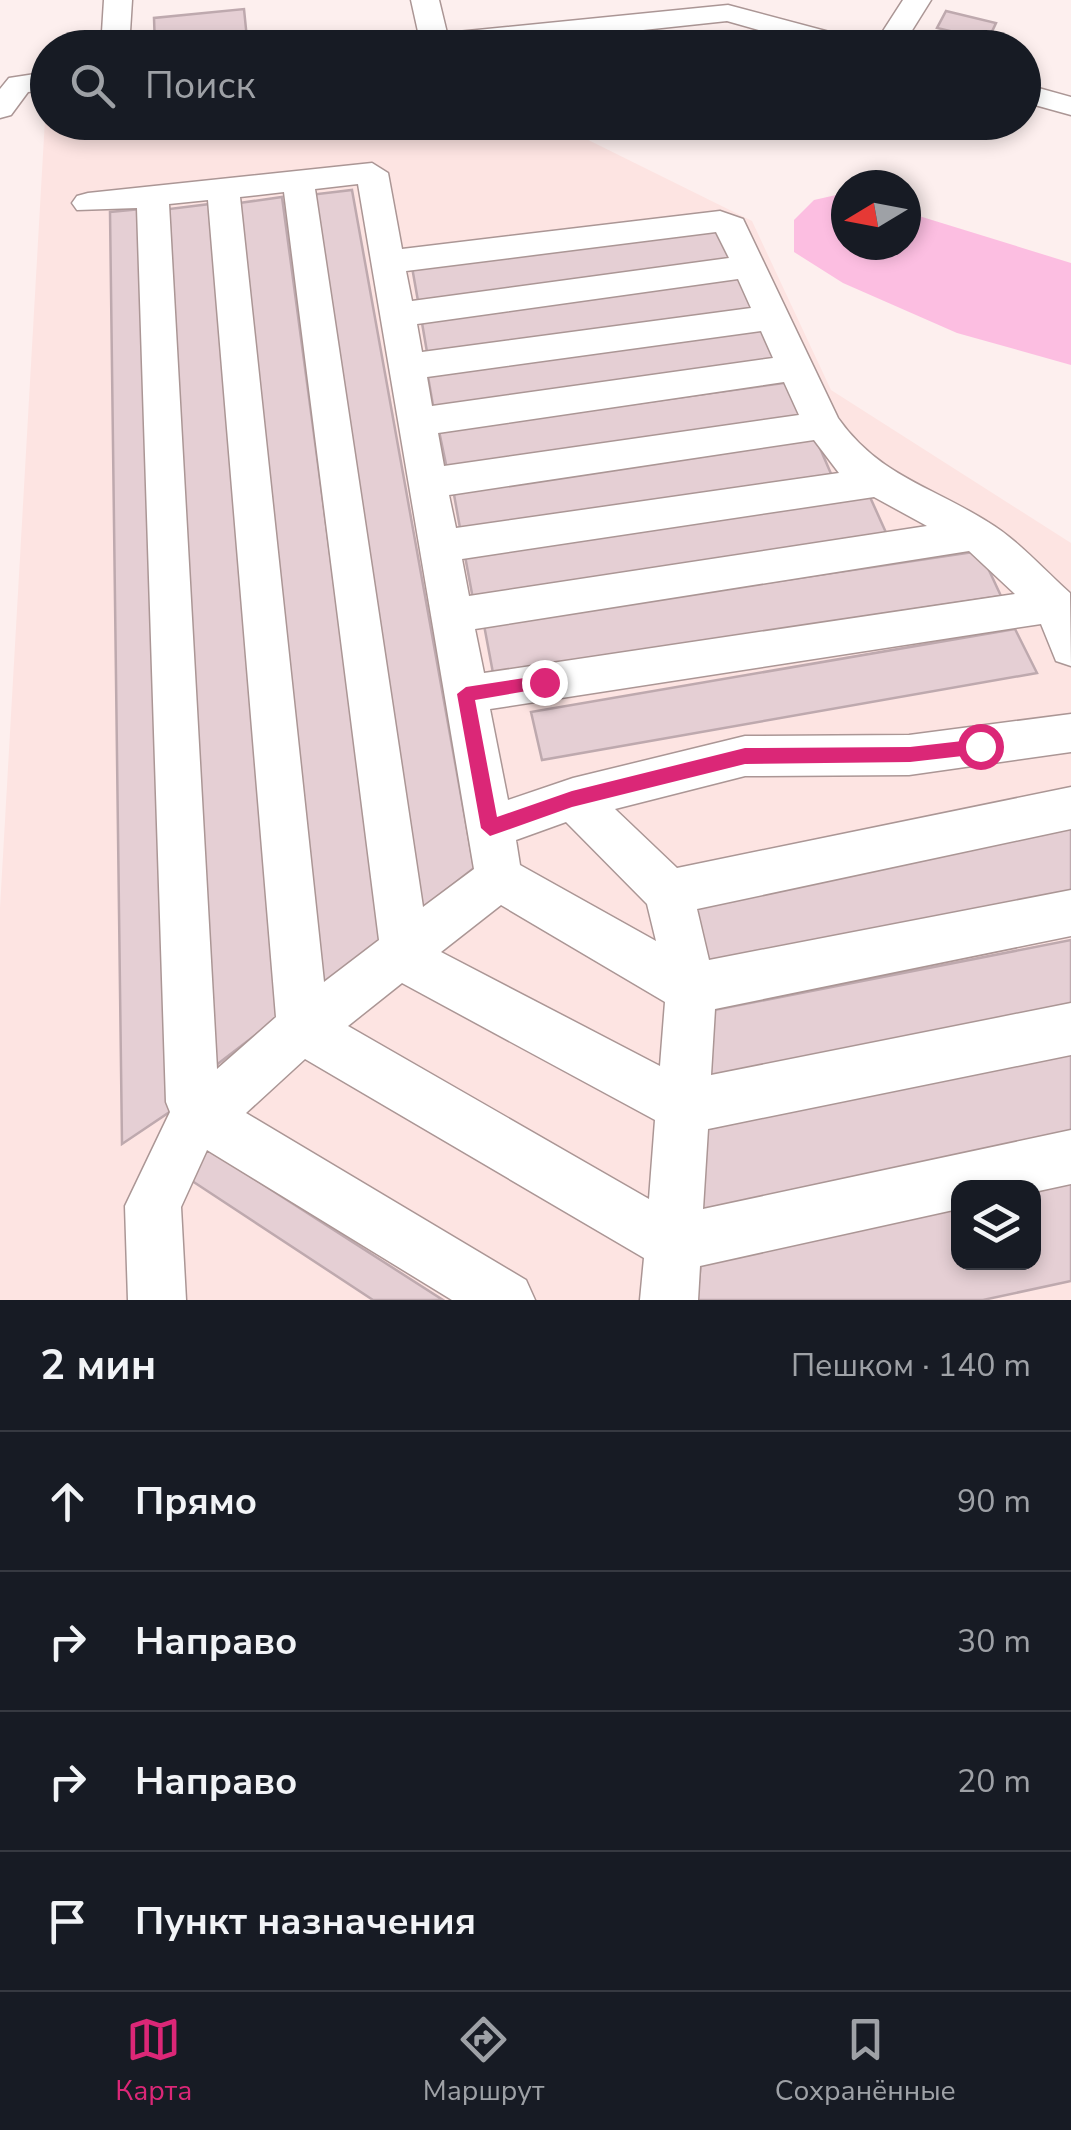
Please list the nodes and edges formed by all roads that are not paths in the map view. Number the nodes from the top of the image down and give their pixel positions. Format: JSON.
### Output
{"nodes":[{"id":1,"x":118,"y":0,"type":"edge"},
{"id":2,"x":425,"y":0,"type":"edge"},
{"id":3,"x":917,"y":0,"type":"edge"},
{"id":4,"x":725,"y":6,"type":"edge"},
{"id":5,"x":116,"y":30,"type":"edge"},
{"id":6,"x":432,"y":30,"type":"edge"},
{"id":7,"x":537,"y":30,"type":"edge"},
{"id":8,"x":800,"y":30,"type":"edge"},
{"id":9,"x":898,"y":30,"type":"edge"},
{"id":10,"x":22,"y":77,"type":"edge"},
{"id":11,"x":1041,"y":98,"type":"edge"},
{"id":12,"x":1071,"y":106,"type":"edge"},
{"id":13,"x":0,"y":109,"type":"edge"},
{"id":14,"x":298,"y":180,"type":"junction"},
{"id":15,"x":223,"y":188,"type":"junction"},
{"id":16,"x":153,"y":196,"type":"junction"},
{"id":17,"x":88,"y":203,"type":"dead end"},
{"id":18,"x":388,"y":262,"type":"junction"},
{"id":19,"x":749,"y":266,"type":"junction"},
{"id":20,"x":397,"y":315,"type":"junction"},
{"id":21,"x":773,"y":317,"type":"junction"},
{"id":22,"x":407,"y":367,"type":"junction"},
{"id":23,"x":795,"y":368,"type":"junction"},
{"id":24,"x":416,"y":422,"type":"junction"},
{"id":25,"x":823,"y":425,"type":"junction"},
{"id":26,"x":878,"y":482,"type":"junction"},
{"id":27,"x":428,"y":483,"type":"junction"},
{"id":28,"x":977,"y":534,"type":"junction"},
{"id":29,"x":439,"y":546,"type":"junction"},
{"id":30,"x":1055,"y":605,"type":"junction"},
{"id":31,"x":452,"y":616,"type":"junction"},
{"id":32,"x":1071,"y":648,"type":"edge"},
{"id":33,"x":466,"y":694,"type":"junction"},
{"id":34,"x":1071,"y":733,"type":"edge"},
{"id":35,"x":572,"y":799,"type":"junction"},
{"id":36,"x":1071,"y":808,"type":"edge"},
{"id":37,"x":490,"y":828,"type":"junction"},
{"id":38,"x":499,"y":878,"type":"junction"},
{"id":39,"x":668,"y":892,"type":"junction"},
{"id":40,"x":1071,"y":913,"type":"edge"},
{"id":41,"x":405,"y":952,"type":"junction"},
{"id":42,"x":691,"y":989,"type":"junction"},
{"id":43,"x":303,"y":1029,"type":"junction"},
{"id":44,"x":1071,"y":1030,"type":"edge"},
{"id":45,"x":684,"y":1107,"type":"junction"},
{"id":46,"x":203,"y":1118,"type":"junction"},
{"id":47,"x":1071,"y":1157,"type":"edge"},
{"id":48,"x":673,"y":1244,"type":"junction"},
{"id":49,"x":157,"y":1300,"type":"edge"},
{"id":50,"x":506,"y":1300,"type":"edge"},
{"id":51,"x":669,"y":1300,"type":"edge"}],
"edges":[{"from":1,"to":5,"type":"street"},
{"from":2,"to":6,"type":"street"},
{"from":3,"to":9,"type":"street"},
{"from":4,"to":7,"type":"street"},
{"from":4,"to":8,"type":"street"},
{"from":10,"to":13,"type":"street"},
{"from":11,"to":12,"type":"street"},
{"from":14,"to":15,"type":"street"},
{"from":14,"to":18,"type":"street"},
{"from":14,"to":41,"type":"street"},
{"from":15,"to":16,"type":"street"},
{"from":15,"to":43,"type":"street"},
{"from":16,"to":17,"type":"street"},
{"from":16,"to":46,"type":"street"},
{"from":18,"to":19,"type":"street"},
{"from":18,"to":20,"type":"street"},
{"from":19,"to":20,"type":"street"},
{"from":19,"to":21,"type":"street"},
{"from":20,"to":22,"type":"street"},
{"from":21,"to":22,"type":"street"},
{"from":21,"to":23,"type":"street"},
{"from":22,"to":24,"type":"street"},
{"from":23,"to":24,"type":"street"},
{"from":23,"to":25,"type":"street"},
{"from":24,"to":27,"type":"street"},
{"from":25,"to":26,"type":"street"},
{"from":25,"to":27,"type":"street"},
{"from":26,"to":28,"type":"street"},
{"from":26,"to":29,"type":"street"},
{"from":27,"to":29,"type":"street"},
{"from":28,"to":30,"type":"street"},
{"from":28,"to":31,"type":"street"},
{"from":29,"to":31,"type":"street"},
{"from":30,"to":32,"type":"street"},
{"from":30,"to":33,"type":"street"},
{"from":31,"to":33,"type":"street"},
{"from":33,"to":37,"type":"street"},
{"from":34,"to":35,"type":"street"},
{"from":35,"to":37,"type":"street"},
{"from":35,"to":39,"type":"street"},
{"from":36,"to":39,"type":"street"},
{"from":37,"to":38,"type":"street"},
{"from":38,"to":41,"type":"street"},
{"from":38,"to":42,"type":"street"},
{"from":39,"to":42,"type":"street"},
{"from":40,"to":42,"type":"street"},
{"from":41,"to":43,"type":"street"},
{"from":41,"to":45,"type":"street"},
{"from":42,"to":45,"type":"street"},
{"from":43,"to":46,"type":"street"},
{"from":43,"to":48,"type":"street"},
{"from":44,"to":45,"type":"street"},
{"from":45,"to":48,"type":"street"},
{"from":46,"to":49,"type":"street"},
{"from":46,"to":50,"type":"street"},
{"from":47,"to":48,"type":"street"},
{"from":48,"to":51,"type":"street"}]}
